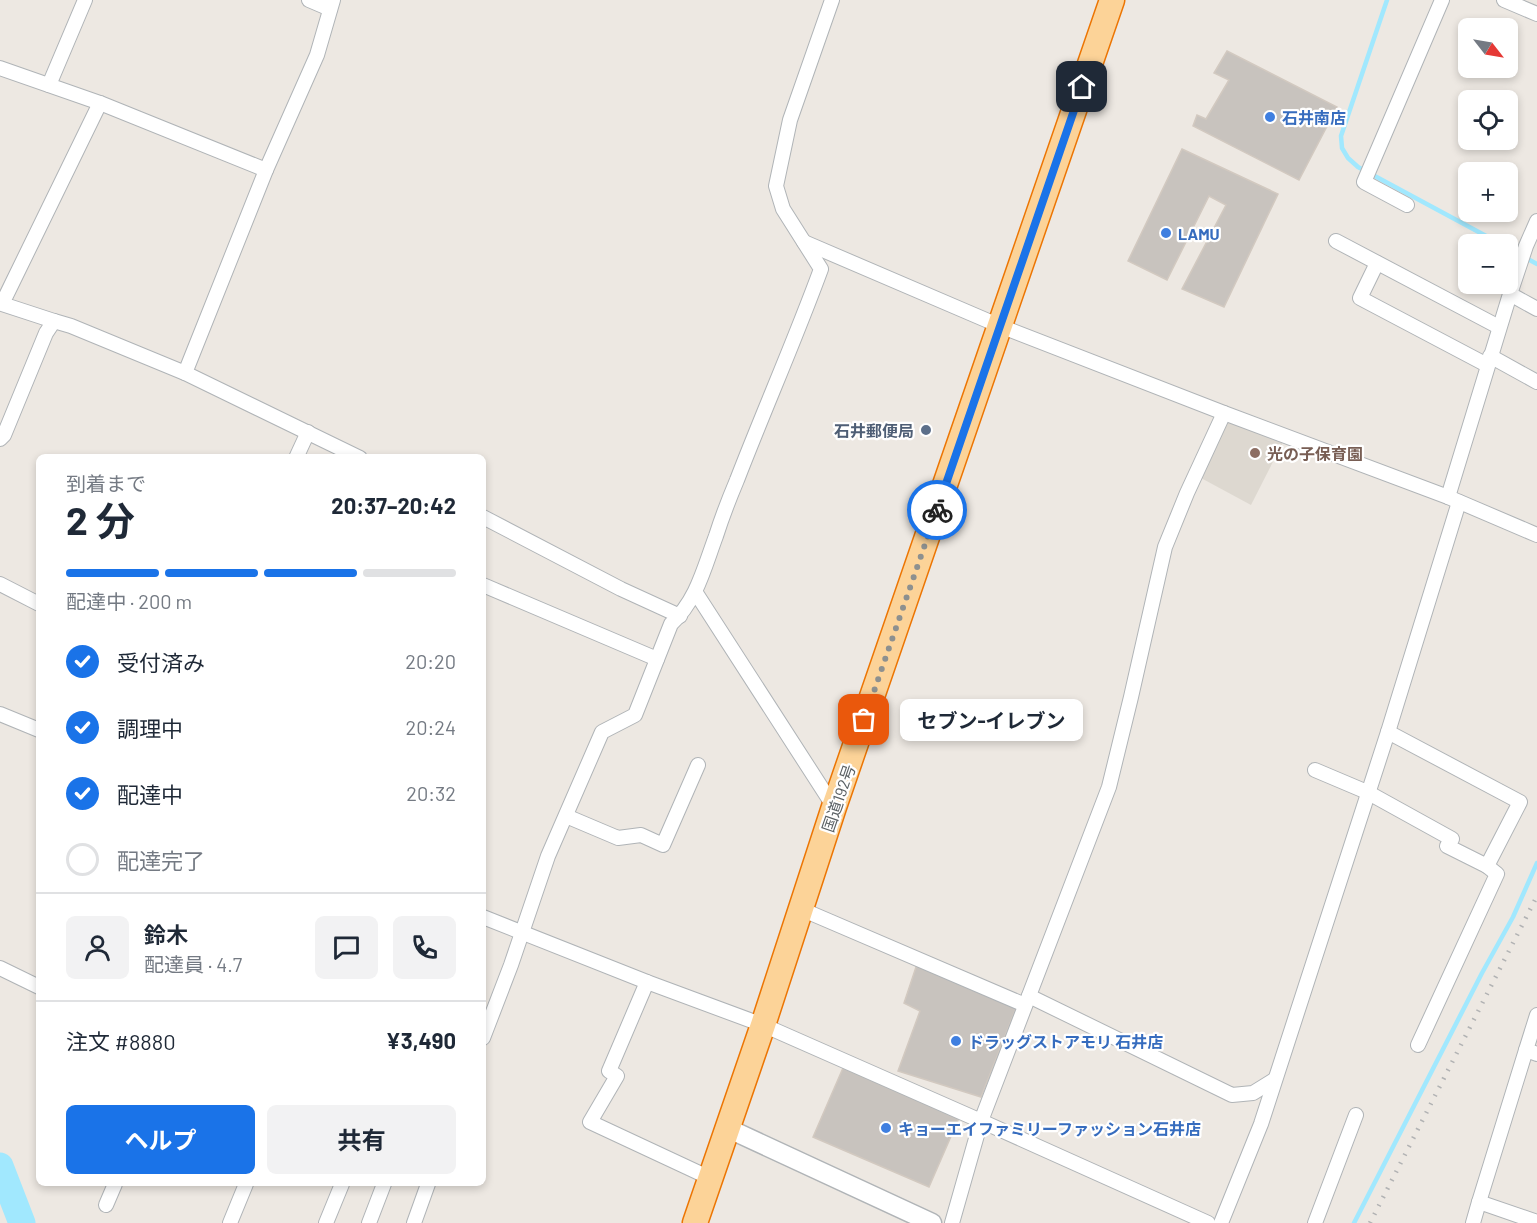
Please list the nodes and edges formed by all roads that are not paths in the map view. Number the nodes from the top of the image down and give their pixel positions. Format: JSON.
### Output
{"nodes":[{"id":1,"x":85,"y":0,"type":"edge"},
{"id":2,"x":309,"y":0,"type":"edge"},
{"id":3,"x":832,"y":0,"type":"edge"},
{"id":4,"x":1112,"y":0,"type":"edge"},
{"id":5,"x":1442,"y":0,"type":"edge"},
{"id":6,"x":1504,"y":0,"type":"edge"},
{"id":7,"x":332,"y":5,"type":"edge"},
{"id":8,"x":1537,"y":14,"type":"edge"},
{"id":9,"x":0,"y":68,"type":"edge"},
{"id":10,"x":49,"y":85,"type":"junction"},
{"id":11,"x":100,"y":103,"type":"junction"},
{"id":12,"x":266,"y":170,"type":"junction"},
{"id":13,"x":1407,"y":205,"type":"dead end"},
{"id":14,"x":1537,"y":221,"type":"edge"},
{"id":15,"x":1336,"y":241,"type":"dead end"},
{"id":16,"x":803,"y":242,"type":"junction"},
{"id":17,"x":1377,"y":262,"type":"junction"},
{"id":18,"x":1518,"y":269,"type":"edge"},
{"id":19,"x":1510,"y":294,"type":"joint"},
{"id":20,"x":1,"y":304,"type":"edge"},
{"id":21,"x":1537,"y":309,"type":"edge"},
{"id":22,"x":54,"y":321,"type":"junction"},
{"id":23,"x":1000,"y":326,"type":"junction"},
{"id":24,"x":1499,"y":327,"type":"junction"},
{"id":25,"x":1489,"y":360,"type":"junction"},
{"id":26,"x":185,"y":373,"type":"junction"},
{"id":27,"x":1537,"y":382,"type":"edge"},
{"id":28,"x":1224,"y":413,"type":"junction"},
{"id":29,"x":308,"y":432,"type":"junction"},
{"id":30,"x":0,"y":439,"type":"edge"},
{"id":31,"x":298,"y":454,"type":"edge"},
{"id":32,"x":352,"y":454,"type":"edge"},
{"id":33,"x":1453,"y":499,"type":"junction"},
{"id":34,"x":486,"y":520,"type":"edge"},
{"id":35,"x":1537,"y":535,"type":"edge"},
{"id":36,"x":0,"y":584,"type":"edge"},
{"id":37,"x":486,"y":586,"type":"edge"},
{"id":38,"x":696,"y":593,"type":"junction"},
{"id":39,"x":36,"y":602,"type":"edge"},
{"id":40,"x":680,"y":616,"type":"junction"},
{"id":41,"x":657,"y":659,"type":"junction"},
{"id":42,"x":0,"y":714,"type":"edge"},
{"id":43,"x":36,"y":729,"type":"edge"},
{"id":44,"x":1388,"y":732,"type":"junction"},
{"id":45,"x":698,"y":765,"type":"dead end"},
{"id":46,"x":1315,"y":770,"type":"dead end"},
{"id":47,"x":1367,"y":792,"type":"junction"},
{"id":48,"x":834,"y":807,"type":"junction"},
{"id":49,"x":566,"y":816,"type":"junction"},
{"id":50,"x":1487,"y":866,"type":"junction"},
{"id":51,"x":801,"y":909,"type":"junction"},
{"id":52,"x":486,"y":918,"type":"edge"},
{"id":53,"x":522,"y":934,"type":"junction"},
{"id":54,"x":0,"y":968,"type":"edge"},
{"id":55,"x":647,"y":982,"type":"junction"},
{"id":56,"x":36,"y":986,"type":"edge"},
{"id":57,"x":1027,"y":1001,"type":"junction"},
{"id":58,"x":1537,"y":1015,"type":"edge"},
{"id":59,"x":763,"y":1025,"type":"junction"},
{"id":60,"x":486,"y":1030,"type":"edge"},
{"id":61,"x":1418,"y":1045,"type":"dead end"},
{"id":62,"x":1532,"y":1052,"type":"edge"},
{"id":63,"x":1274,"y":1080,"type":"junction"},
{"id":64,"x":1356,"y":1115,"type":"dead end"},
{"id":65,"x":981,"y":1121,"type":"junction"},
{"id":66,"x":727,"y":1128,"type":"junction"},
{"id":67,"x":710,"y":1178,"type":"junction"},
{"id":68,"x":114,"y":1186,"type":"edge"},
{"id":69,"x":245,"y":1186,"type":"edge"},
{"id":70,"x":341,"y":1186,"type":"edge"},
{"id":71,"x":383,"y":1186,"type":"edge"},
{"id":72,"x":427,"y":1186,"type":"edge"},
{"id":73,"x":1479,"y":1202,"type":"junction"},
{"id":74,"x":106,"y":1205,"type":"dead end"},
{"id":75,"x":1206,"y":1222,"type":"edge"},
{"id":76,"x":1537,"y":1222,"type":"edge"},
{"id":77,"x":230,"y":1223,"type":"edge"},
{"id":78,"x":326,"y":1223,"type":"edge"},
{"id":79,"x":369,"y":1223,"type":"edge"},
{"id":80,"x":414,"y":1223,"type":"edge"},
{"id":81,"x":695,"y":1223,"type":"edge"},
{"id":82,"x":932,"y":1223,"type":"edge"},
{"id":83,"x":952,"y":1223,"type":"edge"},
{"id":84,"x":1221,"y":1223,"type":"edge"},
{"id":85,"x":1315,"y":1223,"type":"edge"},
{"id":86,"x":1473,"y":1223,"type":"edge"}],
"edges":[{"from":1,"to":10,"type":"street"},
{"from":2,"to":7,"type":"street"},
{"from":3,"to":16,"type":"street"},
{"from":4,"to":23,"type":"highway","name":"国道192号"},
{"from":5,"to":13,"type":"street"},
{"from":6,"to":8,"type":"street"},
{"from":7,"to":12,"type":"street"},
{"from":9,"to":10,"type":"street"},
{"from":10,"to":11,"type":"street"},
{"from":11,"to":12,"type":"street"},
{"from":11,"to":20,"type":"street"},
{"from":12,"to":26,"type":"street"},
{"from":14,"to":18,"type":"street"},
{"from":15,"to":17,"type":"street"},
{"from":16,"to":23,"type":"street"},
{"from":16,"to":38,"type":"street"},
{"from":17,"to":24,"type":"street"},
{"from":17,"to":25,"type":"street"},
{"from":19,"to":21,"type":"street"},
{"from":19,"to":24,"type":"street"},
{"from":20,"to":22,"type":"street"},
{"from":22,"to":26,"type":"street"},
{"from":22,"to":30,"type":"street"},
{"from":23,"to":28,"type":"street"},
{"from":23,"to":48,"type":"highway","name":"国道192号"},
{"from":24,"to":25,"type":"street"},
{"from":25,"to":27,"type":"street"},
{"from":25,"to":33,"type":"street"},
{"from":26,"to":29,"type":"street"},
{"from":28,"to":33,"type":"street"},
{"from":28,"to":57,"type":"street"},
{"from":29,"to":31,"type":"street"},
{"from":29,"to":32,"type":"street"},
{"from":33,"to":35,"type":"street"},
{"from":33,"to":44,"type":"street"},
{"from":34,"to":40,"type":"street"},
{"from":36,"to":39,"type":"street"},
{"from":37,"to":41,"type":"street"},
{"from":38,"to":40,"type":"street"},
{"from":38,"to":48,"type":"street"},
{"from":40,"to":41,"type":"street"},
{"from":41,"to":49,"type":"street"},
{"from":42,"to":43,"type":"street"},
{"from":44,"to":47,"type":"street"},
{"from":44,"to":50,"type":"street"},
{"from":45,"to":49,"type":"street"},
{"from":46,"to":47,"type":"street"},
{"from":47,"to":50,"type":"street"},
{"from":47,"to":63,"type":"street"},
{"from":48,"to":51,"type":"highway","name":"国道192号"},
{"from":49,"to":53,"type":"street"},
{"from":50,"to":61,"type":"street"},
{"from":51,"to":57,"type":"street"},
{"from":51,"to":59,"type":"highway","name":"国道192号"},
{"from":52,"to":53,"type":"street"},
{"from":53,"to":55,"type":"street"},
{"from":53,"to":60,"type":"street"},
{"from":54,"to":56,"type":"street"},
{"from":55,"to":59,"type":"street"},
{"from":55,"to":67,"type":"street"},
{"from":57,"to":63,"type":"street"},
{"from":57,"to":65,"type":"street"},
{"from":58,"to":62,"type":"street"},
{"from":59,"to":65,"type":"street"},
{"from":59,"to":66,"type":"highway","name":"国道192号"},
{"from":62,"to":73,"type":"street"},
{"from":63,"to":84,"type":"street"},
{"from":64,"to":85,"type":"street"},
{"from":65,"to":75,"type":"street"},
{"from":65,"to":83,"type":"street"},
{"from":66,"to":67,"type":"highway","name":"国道192号"},
{"from":66,"to":82,"type":"street"},
{"from":67,"to":81,"type":"highway","name":"国道192号"},
{"from":68,"to":74,"type":"street"},
{"from":69,"to":77,"type":"street"},
{"from":70,"to":78,"type":"street"},
{"from":71,"to":79,"type":"street"},
{"from":72,"to":80,"type":"street"},
{"from":73,"to":76,"type":"street"},
{"from":73,"to":86,"type":"street"}]}
